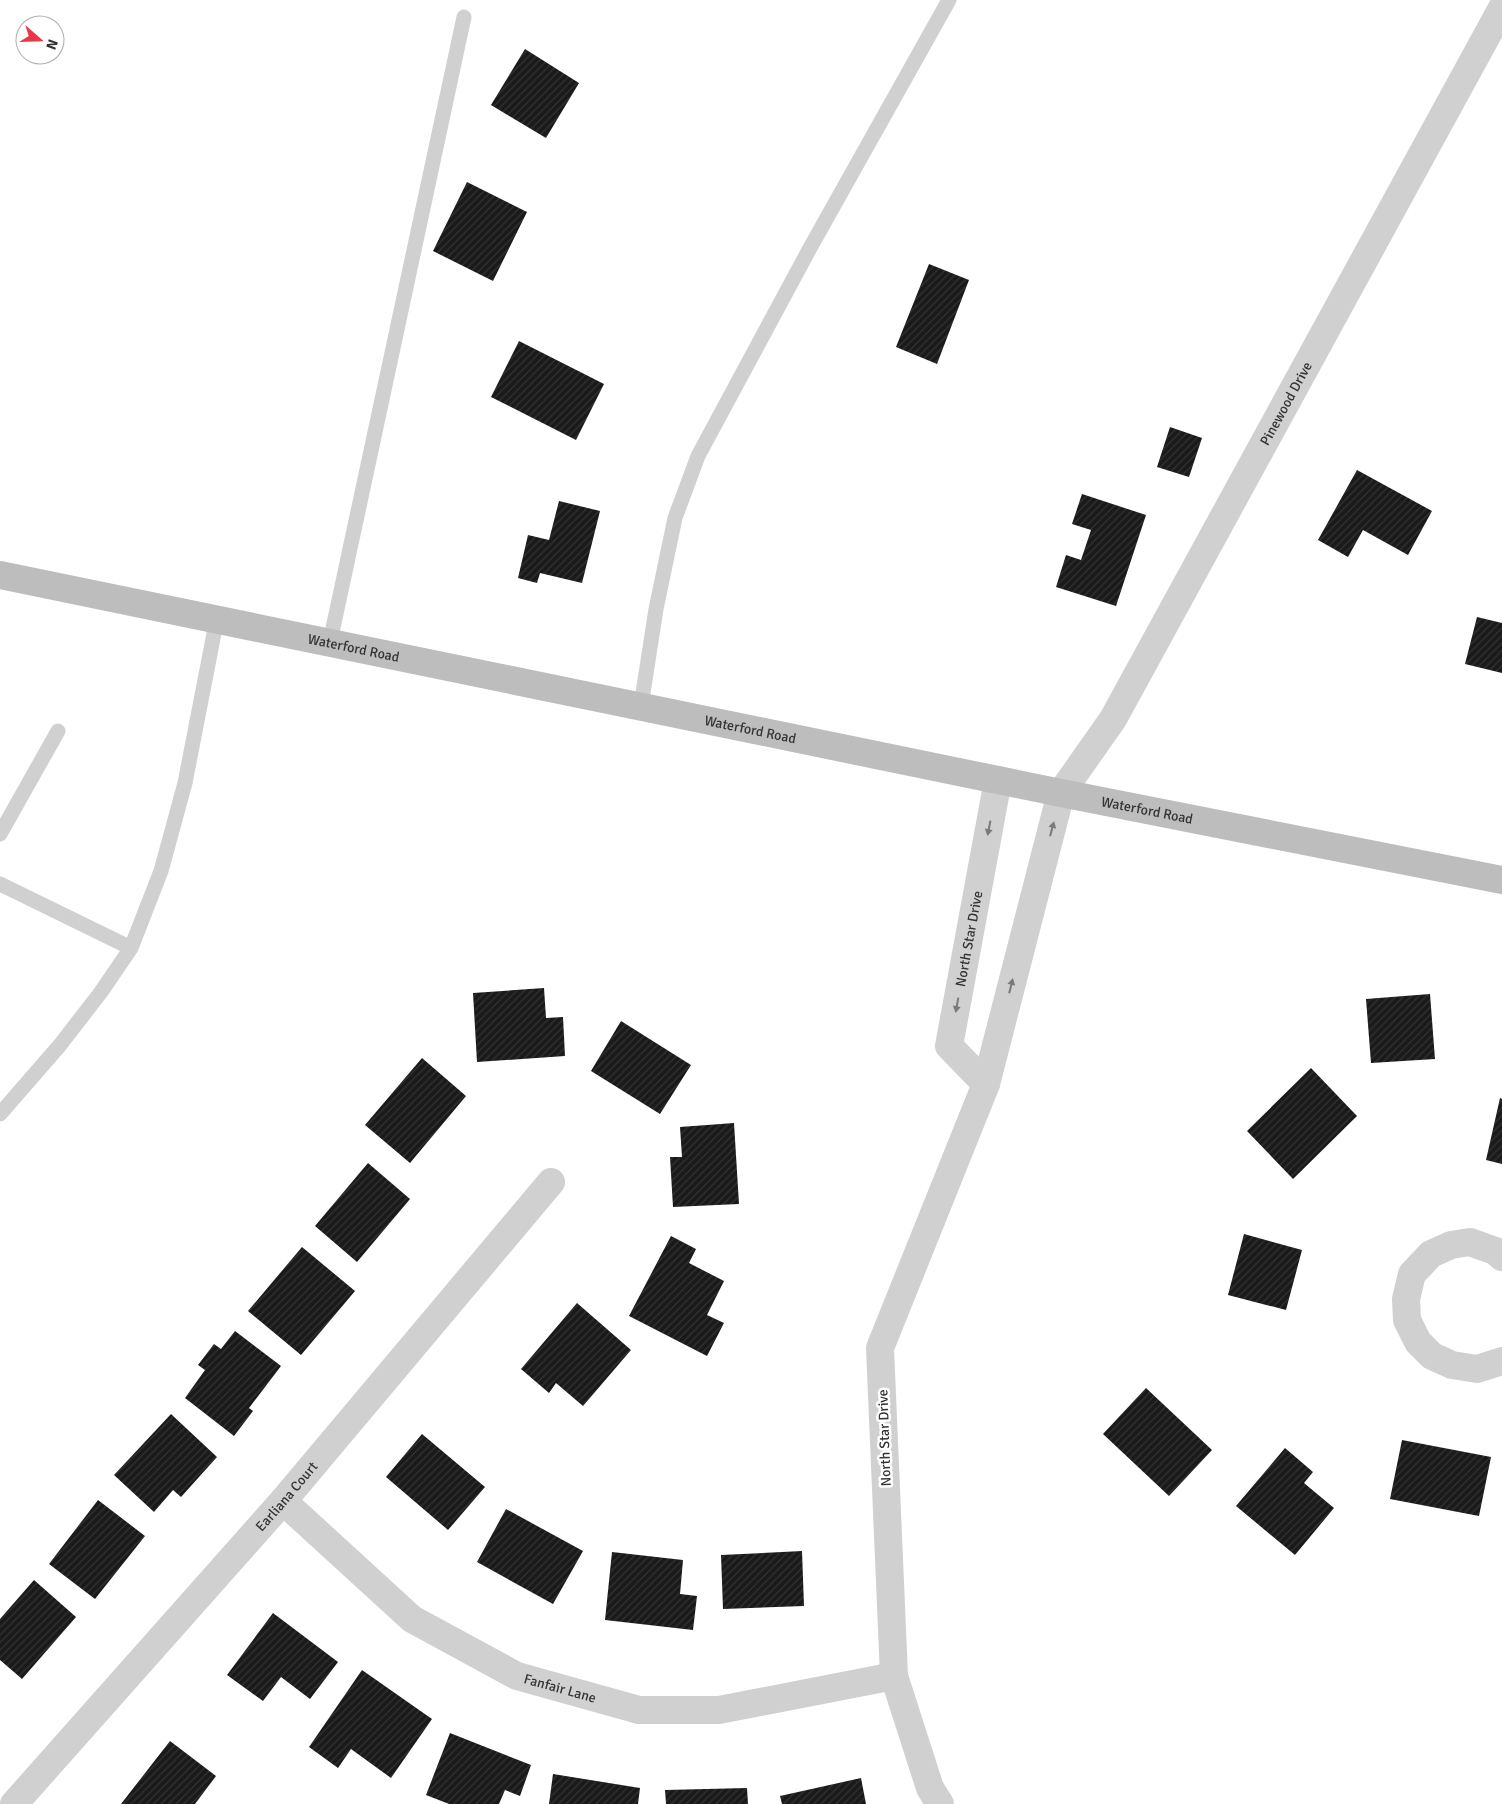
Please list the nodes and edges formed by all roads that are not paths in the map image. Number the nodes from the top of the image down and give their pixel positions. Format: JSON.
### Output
{"nodes":[{"id":1,"x":949,"y":0,"type":"edge"},
{"id":2,"x":1502,"y":8,"type":"edge"},
{"id":3,"x":464,"y":17,"type":"dead end"},
{"id":4,"x":0,"y":575,"type":"edge"},
{"id":5,"x":217,"y":618,"type":"junction"},
{"id":6,"x":330,"y":642,"type":"junction"},
{"id":7,"x":641,"y":706,"type":"junction"},
{"id":8,"x":58,"y":731,"type":"dead end"},
{"id":9,"x":998,"y":780,"type":"junction"},
{"id":10,"x":1061,"y":793,"type":"junction"},
{"id":11,"x":0,"y":834,"type":"edge"},
{"id":12,"x":1502,"y":880,"type":"edge"},
{"id":13,"x":0,"y":884,"type":"edge"},
{"id":14,"x":132,"y":948,"type":"junction"},
{"id":15,"x":986,"y":1084,"type":"junction"},
{"id":16,"x":0,"y":1114,"type":"edge"},
{"id":17,"x":550,"y":1182,"type":"dead end"},
{"id":18,"x":1502,"y":1257,"type":"edge"},
{"id":19,"x":1502,"y":1361,"type":"edge"},
{"id":20,"x":283,"y":1500,"type":"junction"},
{"id":21,"x":894,"y":1676,"type":"junction"},
{"id":22,"x":14,"y":1804,"type":"edge"},
{"id":23,"x":940,"y":1804,"type":"edge"}],
"edges":[{"from":1,"to":7,"type":"lane"},
{"from":2,"to":10,"type":"street","name":"Pinewood Drive"},
{"from":3,"to":6,"type":"lane"},
{"from":4,"to":5,"type":"main road","name":"Waterford Road"},
{"from":5,"to":6,"type":"main road","name":"Waterford Road"},
{"from":5,"to":14,"type":"lane"},
{"from":6,"to":7,"type":"main road","name":"Waterford Road"},
{"from":7,"to":9,"type":"main road","name":"Waterford Road"},
{"from":8,"to":11,"type":"lane"},
{"from":9,"to":10,"type":"main road","name":"Waterford Road"},
{"from":9,"to":15,"type":"street","name":"North Star Drive","one_way":true},
{"from":10,"to":12,"type":"main road","name":"Waterford Road"},
{"from":15,"to":10,"type":"street","name":"North Star Drive","one_way":true},
{"from":13,"to":14,"type":"lane"},
{"from":14,"to":16,"type":"lane"},
{"from":15,"to":21,"type":"street","name":"North Star Drive"},
{"from":17,"to":20,"type":"street","name":"Earliana Court"},
{"from":18,"to":19,"type":"street"},
{"from":20,"to":21,"type":"street","name":"Fanfair Lane"},
{"from":20,"to":22,"type":"street","name":"Earliana Court"},
{"from":21,"to":23,"type":"street","name":"North Star Drive"}]}
